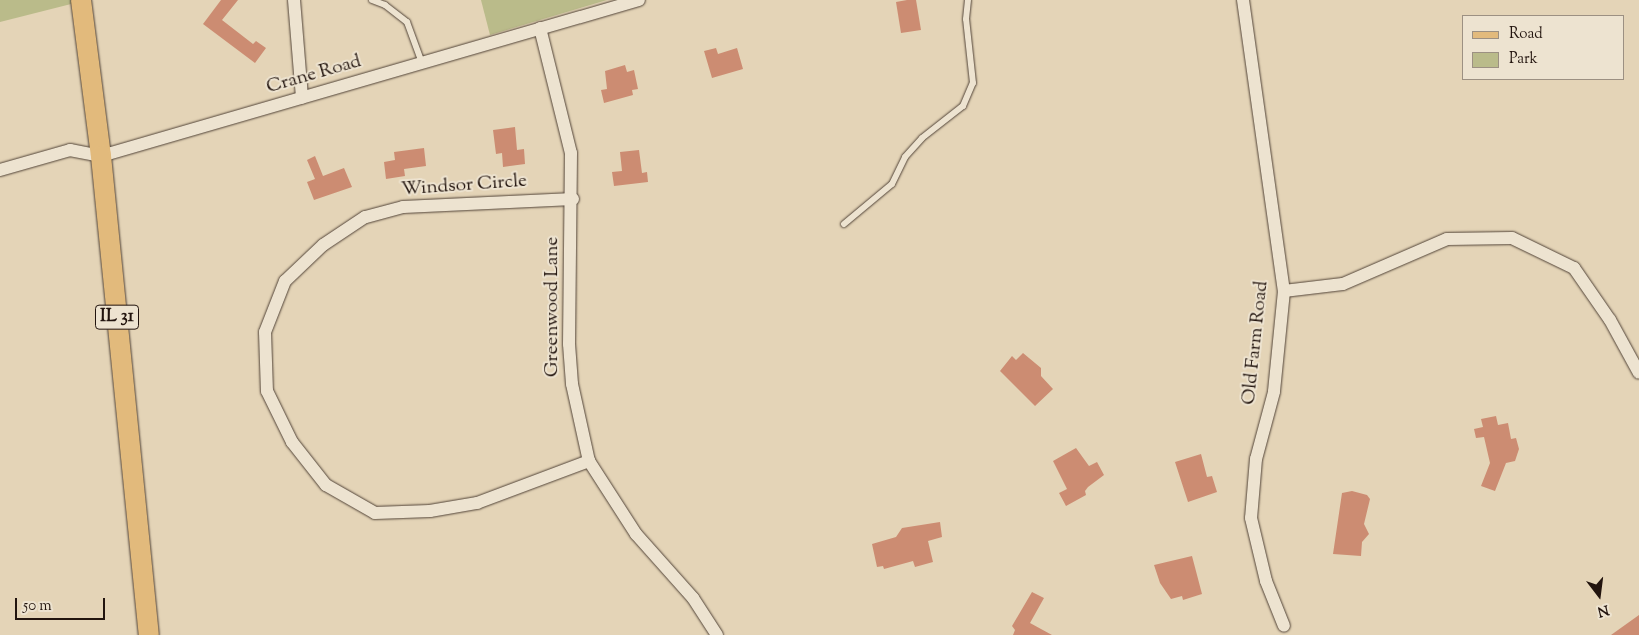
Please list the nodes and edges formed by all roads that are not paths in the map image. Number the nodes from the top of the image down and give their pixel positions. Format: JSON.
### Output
{"nodes":[{"id":1,"x":81,"y":0,"type":"edge"},
{"id":2,"x":294,"y":0,"type":"edge"},
{"id":3,"x":372,"y":0,"type":"edge"},
{"id":4,"x":638,"y":0,"type":"edge"},
{"id":5,"x":968,"y":0,"type":"edge"},
{"id":6,"x":1244,"y":0,"type":"edge"},
{"id":7,"x":540,"y":28,"type":"junction"},
{"id":8,"x":422,"y":62,"type":"junction"},
{"id":9,"x":302,"y":98,"type":"junction"},
{"id":10,"x":101,"y":156,"type":"junction"},
{"id":11,"x":0,"y":170,"type":"edge"},
{"id":12,"x":573,"y":199,"type":"junction"},
{"id":13,"x":844,"y":224,"type":"dead end"},
{"id":14,"x":1284,"y":291,"type":"junction"},
{"id":15,"x":1639,"y":373,"type":"edge"},
{"id":16,"x":589,"y":461,"type":"junction"},
{"id":17,"x":1284,"y":626,"type":"dead end"},
{"id":18,"x":149,"y":635,"type":"edge"},
{"id":19,"x":717,"y":635,"type":"edge"}],
"edges":[{"from":1,"to":10,"type":"main road","number":"IL 31"},
{"from":2,"to":9,"type":"street"},
{"from":3,"to":8,"type":"lane"},
{"from":4,"to":7,"type":"street","name":"Crane Road"},
{"from":5,"to":13,"type":"lane"},
{"from":6,"to":14,"type":"street","name":"Old Farm Road"},
{"from":7,"to":8,"type":"street","name":"Crane Road"},
{"from":7,"to":12,"type":"street","name":"Greenwood Lane"},
{"from":8,"to":9,"type":"street","name":"Crane Road"},
{"from":9,"to":10,"type":"street","name":"Crane Road"},
{"from":10,"to":11,"type":"street","name":"Crane Road"},
{"from":10,"to":18,"type":"main road","number":"IL 31"},
{"from":12,"to":16,"type":"street","name":"Greenwood Lane"},
{"from":12,"to":16,"type":"street","name":"Windsor Circle"},
{"from":14,"to":15,"type":"street"},
{"from":14,"to":17,"type":"street","name":"Old Farm Road"},
{"from":16,"to":19,"type":"street","name":"Greenwood Lane"}]}
